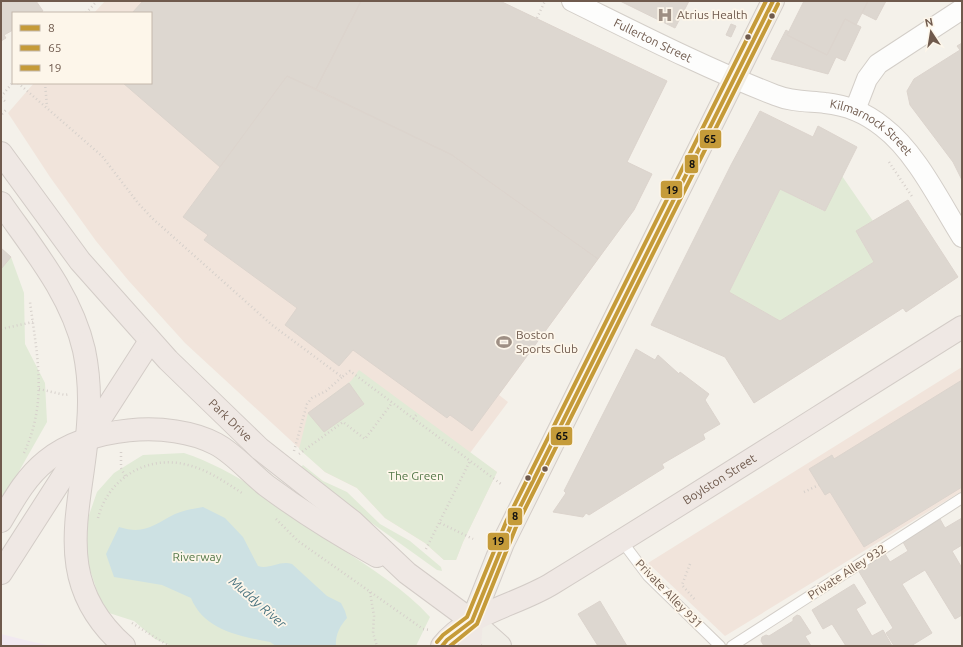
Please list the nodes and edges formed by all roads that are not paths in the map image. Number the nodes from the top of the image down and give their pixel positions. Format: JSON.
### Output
{"nodes":[{"id":1,"x":572,"y":1,"type":"edge"},
{"id":2,"x":773,"y":1,"type":"edge"},
{"id":3,"x":962,"y":9,"type":"edge"},
{"id":4,"x":735,"y":79,"type":"junction"},
{"id":5,"x":855,"y":110,"type":"junction"},
{"id":6,"x":3,"y":155,"type":"edge"},
{"id":7,"x":1,"y":203,"type":"edge"},
{"id":8,"x":962,"y":237,"type":"edge"},
{"id":9,"x":962,"y":327,"type":"edge"},
{"id":10,"x":150,"y":341,"type":"junction"},
{"id":11,"x":87,"y":440,"type":"junction"},
{"id":12,"x":962,"y":498,"type":"edge"},
{"id":13,"x":1,"y":521,"type":"edge"},
{"id":14,"x":621,"y":540,"type":"junction"},
{"id":15,"x":407,"y":573,"type":"junction"},
{"id":16,"x":1,"y":574,"type":"edge"},
{"id":17,"x":472,"y":621,"type":"junction"},
{"id":18,"x":438,"y":638,"type":"edge"},
{"id":19,"x":124,"y":646,"type":"edge"},
{"id":20,"x":470,"y":646,"type":"edge"},
{"id":21,"x":500,"y":646,"type":"edge"},
{"id":22,"x":720,"y":646,"type":"edge"},
{"id":23,"x":732,"y":646,"type":"edge"}],
"edges":[{"from":1,"to":4,"type":"street","name":"Fullerton Street"},
{"from":2,"to":4,"type":"main road"},
{"from":3,"to":5,"type":"street"},
{"from":4,"to":5,"type":"street","name":"Kilmarnock Street"},
{"from":4,"to":17,"type":"main road"},
{"from":5,"to":8,"type":"street","name":"Kilmarnock Street"},
{"from":6,"to":10,"type":"highway","name":"Park Drive"},
{"from":7,"to":11,"type":"highway"},
{"from":9,"to":14,"type":"highway","name":"Boylston Street"},
{"from":10,"to":11,"type":"highway"},
{"from":10,"to":15,"type":"highway","name":"Park Drive"},
{"from":11,"to":13,"type":"highway"},
{"from":11,"to":15,"type":"highway"},
{"from":11,"to":16,"type":"highway"},
{"from":11,"to":19,"type":"highway"},
{"from":12,"to":23,"type":"lane","name":"Private Alley 932"},
{"from":14,"to":17,"type":"highway","name":"Boylston Street"},
{"from":14,"to":22,"type":"lane","name":"Private Alley 931"},
{"from":15,"to":17,"type":"highway","name":"Park Drive"},
{"from":17,"to":18,"type":"highway","name":"Boylston Street"},
{"from":17,"to":20,"type":"highway"},
{"from":17,"to":21,"type":"main road","name":"Park Drive"}]}
